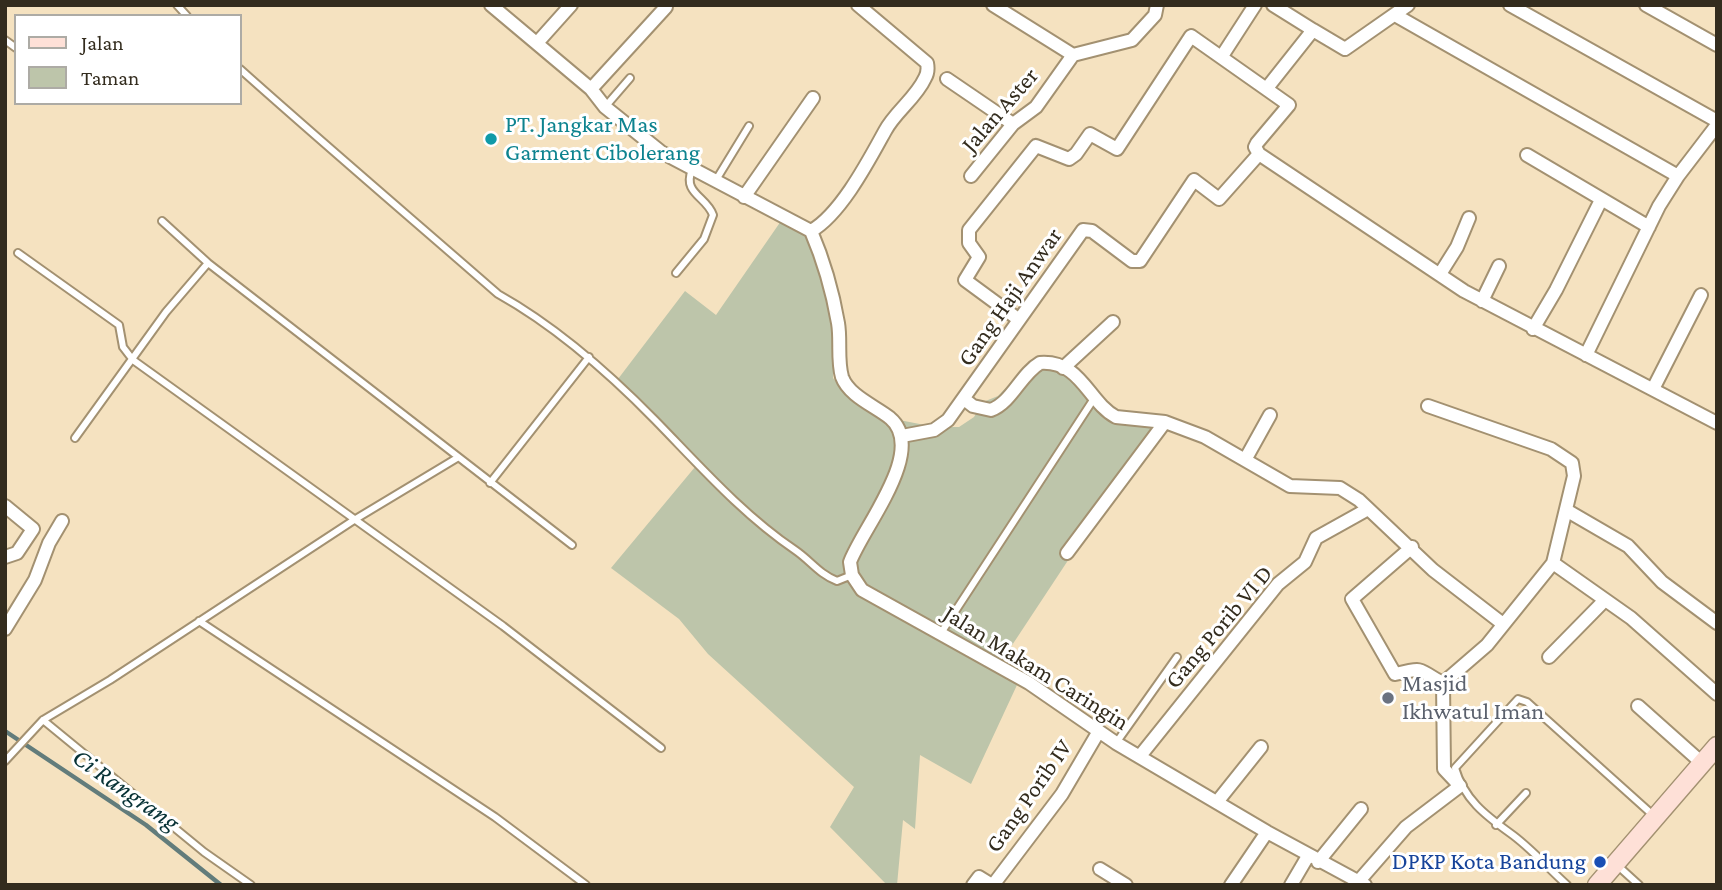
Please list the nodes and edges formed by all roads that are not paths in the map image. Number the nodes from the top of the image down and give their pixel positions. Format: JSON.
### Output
{"nodes":[{"id":1,"x":571,"y":5,"type":"edge"},
{"id":2,"x":858,"y":5,"type":"edge"},
{"id":3,"x":993,"y":5,"type":"edge"},
{"id":4,"x":1157,"y":5,"type":"edge"},
{"id":5,"x":1255,"y":5,"type":"edge"},
{"id":6,"x":1273,"y":5,"type":"edge"},
{"id":7,"x":1408,"y":5,"type":"edge"},
{"id":8,"x":1510,"y":5,"type":"edge"},
{"id":9,"x":1646,"y":5,"type":"edge"},
{"id":10,"x":666,"y":7,"type":"edge"},
{"id":11,"x":500,"y":8,"type":"edge"},
{"id":12,"x":1395,"y":15,"type":"junction"},
{"id":13,"x":1313,"y":30,"type":"junction"},
{"id":14,"x":537,"y":43,"type":"junction"},
{"id":15,"x":1717,"y":46,"type":"edge"},
{"id":16,"x":1073,"y":55,"type":"junction"},
{"id":17,"x":1222,"y":56,"type":"junction"},
{"id":18,"x":242,"y":71,"type":"edge"},
{"id":19,"x":630,"y":78,"type":"dead end"},
{"id":20,"x":947,"y":79,"type":"dead end"},
{"id":21,"x":1267,"y":88,"type":"junction"},
{"id":22,"x":591,"y":89,"type":"junction"},
{"id":23,"x":814,"y":98,"type":"dead end"},
{"id":24,"x":605,"y":107,"type":"junction"},
{"id":25,"x":1717,"y":123,"type":"edge"},
{"id":26,"x":1013,"y":124,"type":"junction"},
{"id":27,"x":749,"y":126,"type":"dead end"},
{"id":28,"x":1259,"y":154,"type":"junction"},
{"id":29,"x":1527,"y":155,"type":"dead end"},
{"id":30,"x":692,"y":170,"type":"junction"},
{"id":31,"x":971,"y":176,"type":"dead end"},
{"id":32,"x":1678,"y":176,"type":"junction"},
{"id":33,"x":715,"y":181,"type":"junction"},
{"id":34,"x":744,"y":197,"type":"junction"},
{"id":35,"x":1601,"y":200,"type":"junction"},
{"id":36,"x":1469,"y":218,"type":"dead end"},
{"id":37,"x":162,"y":221,"type":"dead end"},
{"id":38,"x":1649,"y":227,"type":"junction"},
{"id":39,"x":812,"y":234,"type":"junction"},
{"id":40,"x":18,"y":253,"type":"dead end"},
{"id":41,"x":208,"y":263,"type":"junction"},
{"id":42,"x":1499,"y":266,"type":"dead end"},
{"id":43,"x":676,"y":273,"type":"dead end"},
{"id":44,"x":1440,"y":274,"type":"junction"},
{"id":45,"x":1701,"y":295,"type":"dead end"},
{"id":46,"x":1482,"y":301,"type":"junction"},
{"id":47,"x":1018,"y":319,"type":"junction"},
{"id":48,"x":1114,"y":322,"type":"dead end"},
{"id":49,"x":1533,"y":328,"type":"junction"},
{"id":50,"x":1586,"y":355,"type":"junction"},
{"id":51,"x":589,"y":357,"type":"junction"},
{"id":52,"x":133,"y":360,"type":"junction"},
{"id":53,"x":1063,"y":368,"type":"junction"},
{"id":54,"x":1653,"y":388,"type":"junction"},
{"id":55,"x":1096,"y":396,"type":"junction"},
{"id":56,"x":964,"y":399,"type":"junction"},
{"id":57,"x":1427,"y":406,"type":"dead end"},
{"id":58,"x":1270,"y":415,"type":"dead end"},
{"id":59,"x":1164,"y":422,"type":"junction"},
{"id":60,"x":1717,"y":423,"type":"edge"},
{"id":61,"x":902,"y":436,"type":"junction"},
{"id":62,"x":75,"y":438,"type":"dead end"},
{"id":63,"x":457,"y":458,"type":"junction"},
{"id":64,"x":1245,"y":460,"type":"junction"},
{"id":65,"x":490,"y":483,"type":"junction"},
{"id":66,"x":5,"y":506,"type":"edge"},
{"id":67,"x":1368,"y":509,"type":"junction"},
{"id":68,"x":1566,"y":510,"type":"junction"},
{"id":69,"x":355,"y":520,"type":"junction"},
{"id":70,"x":62,"y":521,"type":"dead end"},
{"id":71,"x":572,"y":545,"type":"dead end"},
{"id":72,"x":1412,"y":547,"type":"junction"},
{"id":73,"x":1067,"y":553,"type":"dead end"},
{"id":74,"x":5,"y":557,"type":"edge"},
{"id":75,"x":1553,"y":563,"type":"junction"},
{"id":76,"x":852,"y":575,"type":"junction"},
{"id":77,"x":1605,"y":600,"type":"junction"},
{"id":78,"x":199,"y":621,"type":"junction"},
{"id":79,"x":1717,"y":623,"type":"edge"},
{"id":80,"x":1503,"y":624,"type":"junction"},
{"id":81,"x":5,"y":629,"type":"edge"},
{"id":82,"x":941,"y":633,"type":"junction"},
{"id":83,"x":1177,"y":657,"type":"dead end"},
{"id":84,"x":1549,"y":657,"type":"dead end"},
{"id":85,"x":1443,"y":683,"type":"junction"},
{"id":86,"x":1717,"y":694,"type":"edge"},
{"id":87,"x":1638,"y":706,"type":"dead end"},
{"id":88,"x":43,"y":720,"type":"junction"},
{"id":89,"x":1098,"y":731,"type":"junction"},
{"id":90,"x":1116,"y":743,"type":"junction"},
{"id":91,"x":1717,"y":746,"type":"edge"},
{"id":92,"x":1261,"y":747,"type":"dead end"},
{"id":93,"x":661,"y":748,"type":"dead end"},
{"id":94,"x":1140,"y":756,"type":"junction"},
{"id":95,"x":5,"y":761,"type":"edge"},
{"id":96,"x":1702,"y":763,"type":"junction"},
{"id":97,"x":1460,"y":786,"type":"junction"},
{"id":98,"x":1526,"y":793,"type":"dead end"},
{"id":99,"x":1217,"y":802,"type":"junction"},
{"id":100,"x":1361,"y":809,"type":"dead end"},
{"id":101,"x":1656,"y":817,"type":"junction"},
{"id":102,"x":1496,"y":825,"type":"junction"},
{"id":103,"x":1267,"y":832,"type":"junction"},
{"id":104,"x":1313,"y":859,"type":"junction"},
{"id":105,"x":1616,"y":863,"type":"junction"},
{"id":106,"x":1100,"y":869,"type":"dead end"},
{"id":107,"x":1361,"y":883,"type":"edge"},
{"id":108,"x":251,"y":885,"type":"edge"},
{"id":109,"x":586,"y":885,"type":"edge"},
{"id":110,"x":973,"y":885,"type":"edge"},
{"id":111,"x":993,"y":885,"type":"edge"},
{"id":112,"x":1126,"y":885,"type":"edge"},
{"id":113,"x":1231,"y":885,"type":"edge"},
{"id":114,"x":1292,"y":885,"type":"edge"},
{"id":115,"x":1567,"y":885,"type":"edge"},
{"id":116,"x":1597,"y":885,"type":"edge"},
{"id":117,"x":1639,"y":885,"type":"edge"}],
"edges":[{"from":1,"to":14,"type":"street"},
{"from":2,"to":39,"type":"street"},
{"from":3,"to":16,"type":"street"},
{"from":4,"to":16,"type":"street"},
{"from":5,"to":17,"type":"street"},
{"from":6,"to":13,"type":"street"},
{"from":7,"to":12,"type":"street"},
{"from":8,"to":25,"type":"street"},
{"from":9,"to":15,"type":"street"},
{"from":10,"to":22,"type":"street"},
{"from":11,"to":14,"type":"street"},
{"from":12,"to":13,"type":"street"},
{"from":12,"to":32,"type":"street"},
{"from":13,"to":21,"type":"street"},
{"from":14,"to":22,"type":"street"},
{"from":16,"to":26,"type":"street","name":"Jalan Aster"},
{"from":17,"to":21,"type":"street"},
{"from":17,"to":47,"type":"street"},
{"from":18,"to":51,"type":"lane"},
{"from":19,"to":24,"type":"lane"},
{"from":20,"to":26,"type":"street"},
{"from":21,"to":28,"type":"street"},
{"from":22,"to":24,"type":"street"},
{"from":23,"to":34,"type":"street"},
{"from":24,"to":30,"type":"street"},
{"from":25,"to":32,"type":"street"},
{"from":26,"to":31,"type":"street","name":"Jalan Aster"},
{"from":27,"to":33,"type":"lane"},
{"from":28,"to":44,"type":"street"},
{"from":28,"to":47,"type":"street","name":"Gang Haji Anwar"},
{"from":29,"to":35,"type":"street"},
{"from":30,"to":33,"type":"street"},
{"from":30,"to":43,"type":"lane"},
{"from":32,"to":38,"type":"street"},
{"from":33,"to":34,"type":"street"},
{"from":34,"to":39,"type":"street"},
{"from":35,"to":38,"type":"street"},
{"from":35,"to":49,"type":"street"},
{"from":36,"to":44,"type":"street"},
{"from":37,"to":41,"type":"lane"},
{"from":38,"to":50,"type":"street"},
{"from":39,"to":61,"type":"street"},
{"from":40,"to":52,"type":"lane"},
{"from":41,"to":52,"type":"lane"},
{"from":41,"to":63,"type":"lane"},
{"from":42,"to":46,"type":"street"},
{"from":44,"to":46,"type":"street"},
{"from":45,"to":54,"type":"street"},
{"from":46,"to":49,"type":"street"},
{"from":47,"to":56,"type":"street","name":"Gang Haji Anwar"},
{"from":48,"to":53,"type":"street"},
{"from":49,"to":50,"type":"street"},
{"from":50,"to":54,"type":"street"},
{"from":51,"to":65,"type":"lane"},
{"from":51,"to":76,"type":"lane"},
{"from":52,"to":62,"type":"lane"},
{"from":52,"to":69,"type":"lane"},
{"from":53,"to":55,"type":"street"},
{"from":53,"to":56,"type":"street"},
{"from":54,"to":60,"type":"street"},
{"from":55,"to":59,"type":"street"},
{"from":55,"to":82,"type":"lane"},
{"from":56,"to":61,"type":"street","name":"Gang Haji Anwar"},
{"from":57,"to":68,"type":"street"},
{"from":58,"to":64,"type":"street"},
{"from":59,"to":64,"type":"street"},
{"from":59,"to":73,"type":"street"},
{"from":61,"to":76,"type":"street"},
{"from":63,"to":65,"type":"lane"},
{"from":63,"to":69,"type":"lane"},
{"from":64,"to":67,"type":"street"},
{"from":65,"to":71,"type":"lane"},
{"from":66,"to":74,"type":"street"},
{"from":67,"to":72,"type":"street"},
{"from":67,"to":94,"type":"street","name":"Gang Porib VI D"},
{"from":68,"to":75,"type":"street"},
{"from":68,"to":79,"type":"street"},
{"from":69,"to":78,"type":"lane"},
{"from":69,"to":93,"type":"lane"},
{"from":70,"to":81,"type":"street"},
{"from":72,"to":80,"type":"street"},
{"from":72,"to":85,"type":"street"},
{"from":75,"to":77,"type":"street"},
{"from":75,"to":80,"type":"street"},
{"from":76,"to":82,"type":"street","name":"Jalan Makam Caringin"},
{"from":77,"to":84,"type":"street"},
{"from":77,"to":86,"type":"street"},
{"from":78,"to":88,"type":"lane"},
{"from":78,"to":109,"type":"lane"},
{"from":80,"to":85,"type":"street"},
{"from":82,"to":89,"type":"street","name":"Jalan Makam Caringin"},
{"from":83,"to":90,"type":"lane"},
{"from":85,"to":97,"type":"street"},
{"from":87,"to":96,"type":"street"},
{"from":88,"to":95,"type":"lane"},
{"from":88,"to":108,"type":"lane"},
{"from":89,"to":90,"type":"street","name":"Jalan Makam Caringin"},
{"from":89,"to":111,"type":"street","name":"Gang Porib IV"},
{"from":90,"to":94,"type":"street","name":"Jalan Makam Caringin"},
{"from":91,"to":96,"type":"main road"},
{"from":92,"to":99,"type":"street"},
{"from":94,"to":99,"type":"street","name":"Jalan Makam Caringin"},
{"from":96,"to":101,"type":"main road"},
{"from":97,"to":101,"type":"lane"},
{"from":97,"to":102,"type":"lane"},
{"from":97,"to":107,"type":"street"},
{"from":98,"to":102,"type":"lane"},
{"from":99,"to":103,"type":"street","name":"Jalan Makam Caringin"},
{"from":100,"to":104,"type":"street"},
{"from":101,"to":105,"type":"main road"},
{"from":102,"to":115,"type":"lane"},
{"from":103,"to":104,"type":"street","name":"Jalan Makam Caringin"},
{"from":103,"to":113,"type":"street"},
{"from":104,"to":107,"type":"street","name":"Jalan Makam Caringin"},
{"from":104,"to":114,"type":"street"},
{"from":105,"to":116,"type":"main road"},
{"from":105,"to":117,"type":"lane"},
{"from":106,"to":112,"type":"street"},
{"from":110,"to":111,"type":"street"}]}
